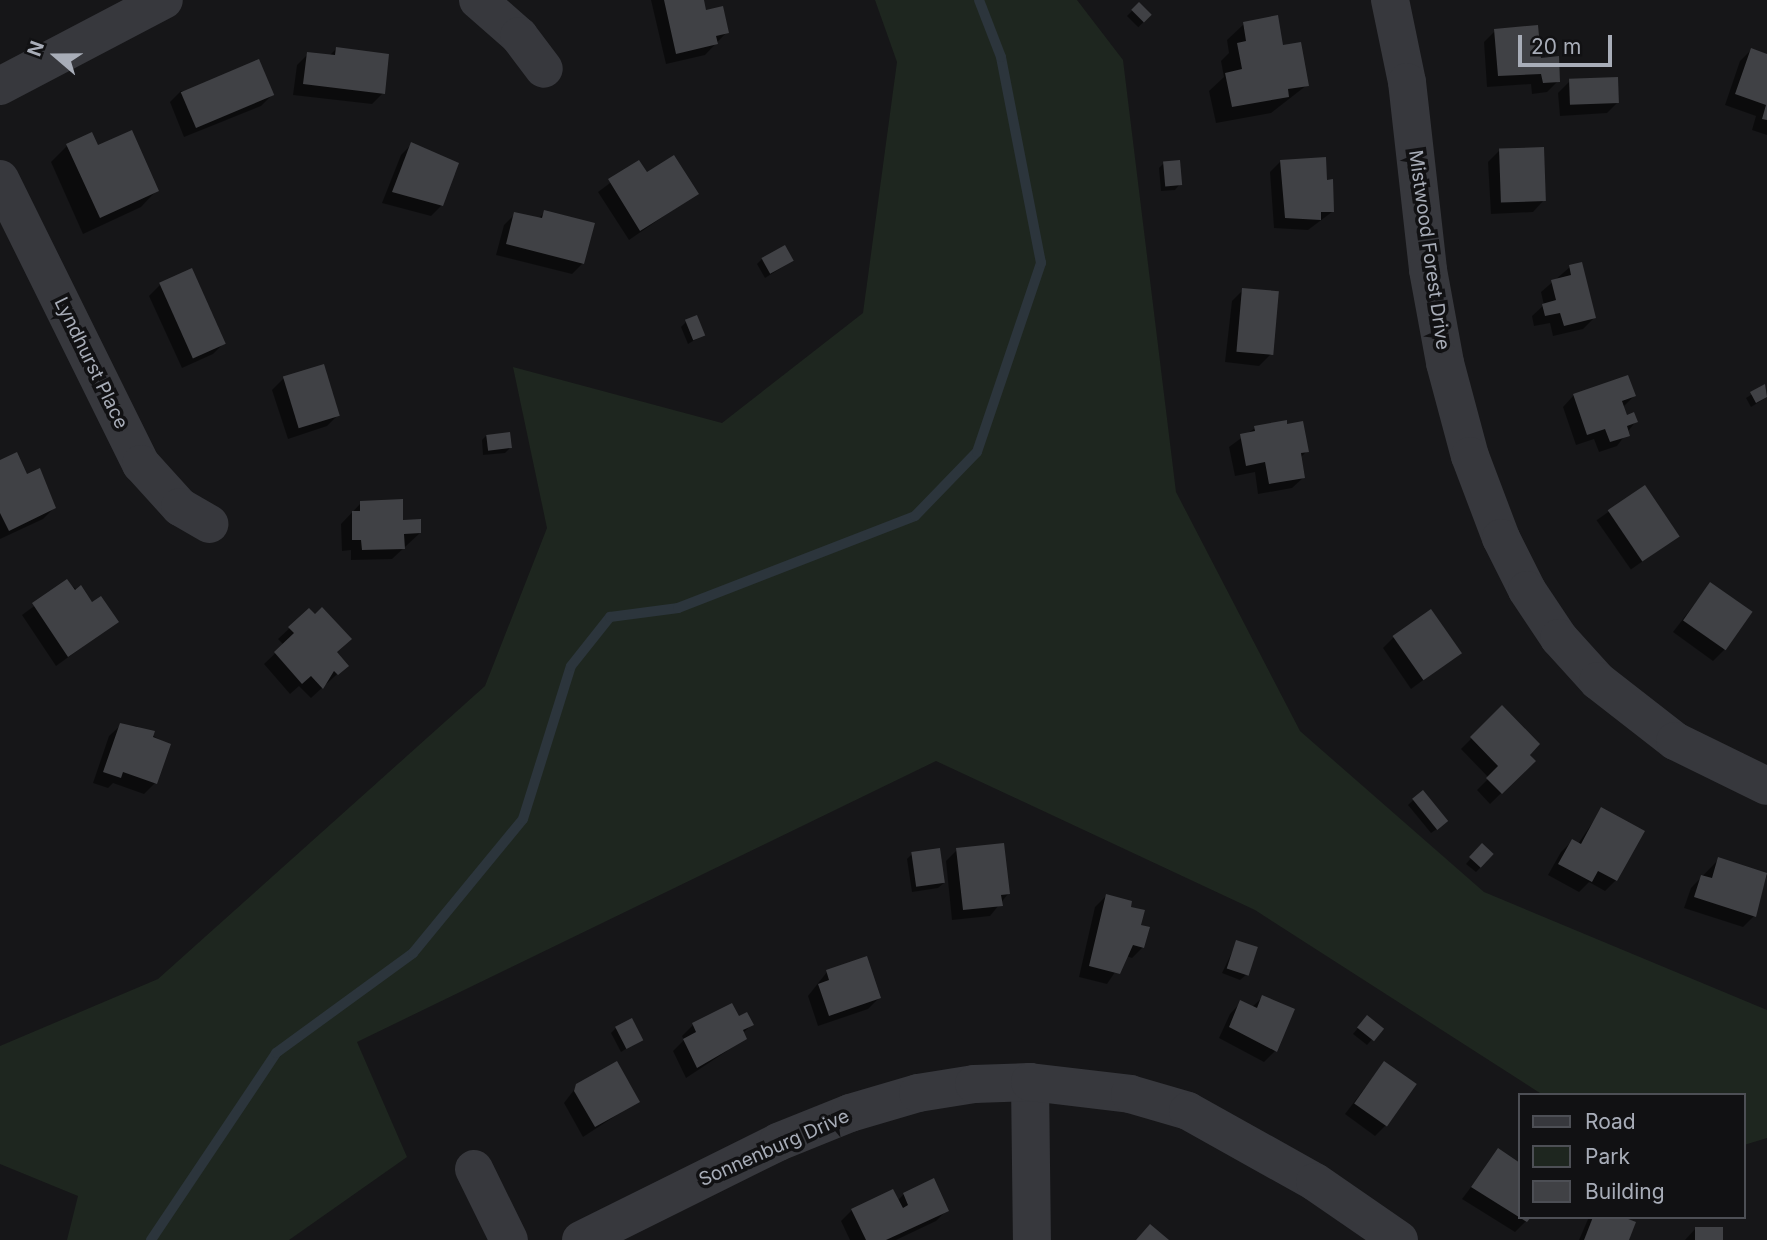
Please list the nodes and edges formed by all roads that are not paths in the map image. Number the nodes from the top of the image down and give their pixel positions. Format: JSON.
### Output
{"nodes":[{"id":1,"x":164,"y":0,"type":"edge"},
{"id":2,"x":478,"y":0,"type":"edge"},
{"id":3,"x":1390,"y":0,"type":"edge"},
{"id":4,"x":544,"y":69,"type":"dead end"},
{"id":5,"x":0,"y":86,"type":"edge"},
{"id":6,"x":0,"y":179,"type":"edge"},
{"id":7,"x":209,"y":524,"type":"dead end"},
{"id":8,"x":1767,"y":786,"type":"edge"},
{"id":9,"x":1030,"y":1082,"type":"junction"},
{"id":10,"x":474,"y":1169,"type":"dead end"},
{"id":11,"x":509,"y":1240,"type":"edge"},
{"id":12,"x":581,"y":1240,"type":"edge"},
{"id":13,"x":1032,"y":1240,"type":"edge"},
{"id":14,"x":1399,"y":1240,"type":"edge"}],
"edges":[{"from":1,"to":5,"type":"street"},
{"from":2,"to":4,"type":"street"},
{"from":3,"to":8,"type":"street","name":"Mistwood Forest Drive"},
{"from":6,"to":7,"type":"street","name":"Lyndhurst Place"},
{"from":9,"to":12,"type":"street","name":"Sonnenburg Drive"},
{"from":9,"to":13,"type":"street"},
{"from":9,"to":14,"type":"street","name":"Sonnenburg Drive"},
{"from":10,"to":11,"type":"street"}]}
